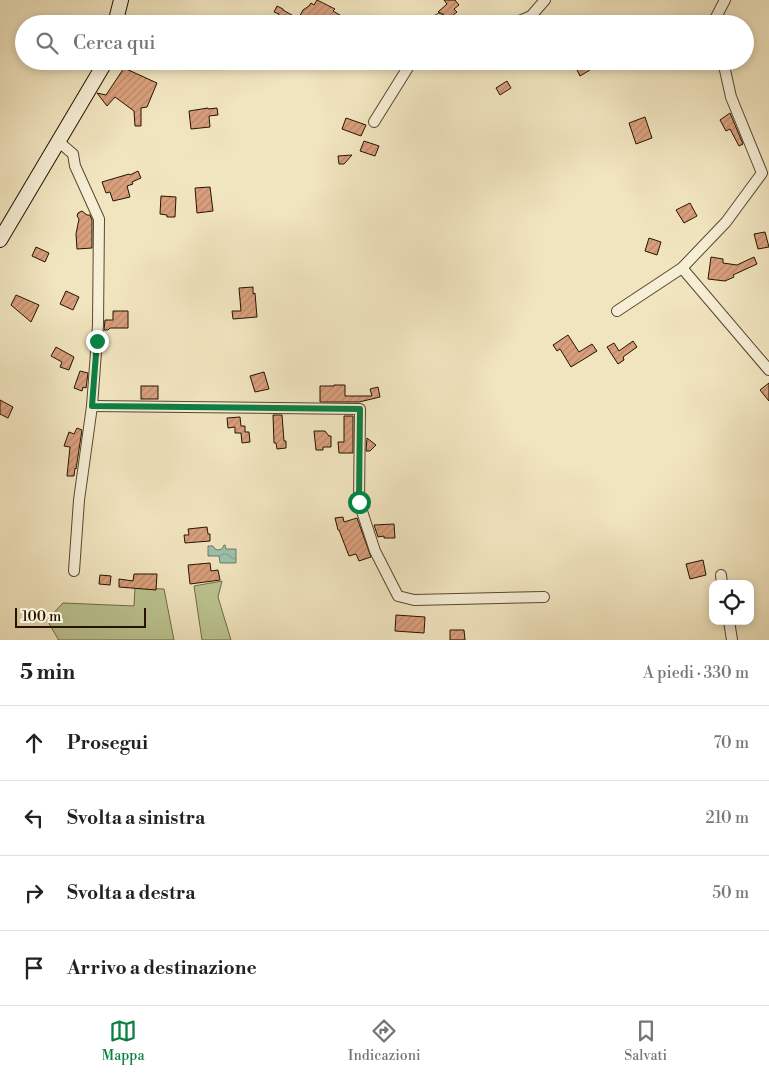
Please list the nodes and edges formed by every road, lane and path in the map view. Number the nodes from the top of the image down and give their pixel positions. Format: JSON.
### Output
{"nodes":[{"id":1,"x":121,"y":0,"type":"edge"},
{"id":2,"x":545,"y":0,"type":"edge"},
{"id":3,"x":725,"y":0,"type":"edge"},
{"id":4,"x":117,"y":15,"type":"edge"},
{"id":5,"x":532,"y":15,"type":"edge"},
{"id":6,"x":717,"y":15,"type":"edge"},
{"id":7,"x":101,"y":70,"type":"edge"},
{"id":8,"x":406,"y":70,"type":"edge"},
{"id":9,"x":725,"y":70,"type":"edge"},
{"id":10,"x":374,"y":122,"type":"dead end"},
{"id":11,"x":59,"y":142,"type":"junction"},
{"id":12,"x":0,"y":240,"type":"edge"},
{"id":13,"x":682,"y":268,"type":"junction"},
{"id":14,"x":617,"y":311,"type":"dead end"},
{"id":15,"x":767,"y":366,"type":"edge"},
{"id":16,"x":92,"y":406,"type":"junction"},
{"id":17,"x":74,"y":571,"type":"dead end"},
{"id":18,"x":544,"y":597,"type":"dead end"},
{"id":19,"x":730,"y":625,"type":"edge"},
{"id":20,"x":732,"y":640,"type":"edge"}],
"edges":[{"from":1,"to":4,"type":"main road"},
{"from":2,"to":5,"type":"street"},
{"from":3,"to":6,"type":"street"},
{"from":7,"to":11,"type":"main road"},
{"from":8,"to":10,"type":"street"},
{"from":9,"to":13,"type":"street"},
{"from":11,"to":12,"type":"main road"},
{"from":11,"to":16,"type":"street"},
{"from":13,"to":14,"type":"street"},
{"from":13,"to":15,"type":"street"},
{"from":16,"to":17,"type":"street"},
{"from":16,"to":18,"type":"street"},
{"from":19,"to":20,"type":"street"}]}
